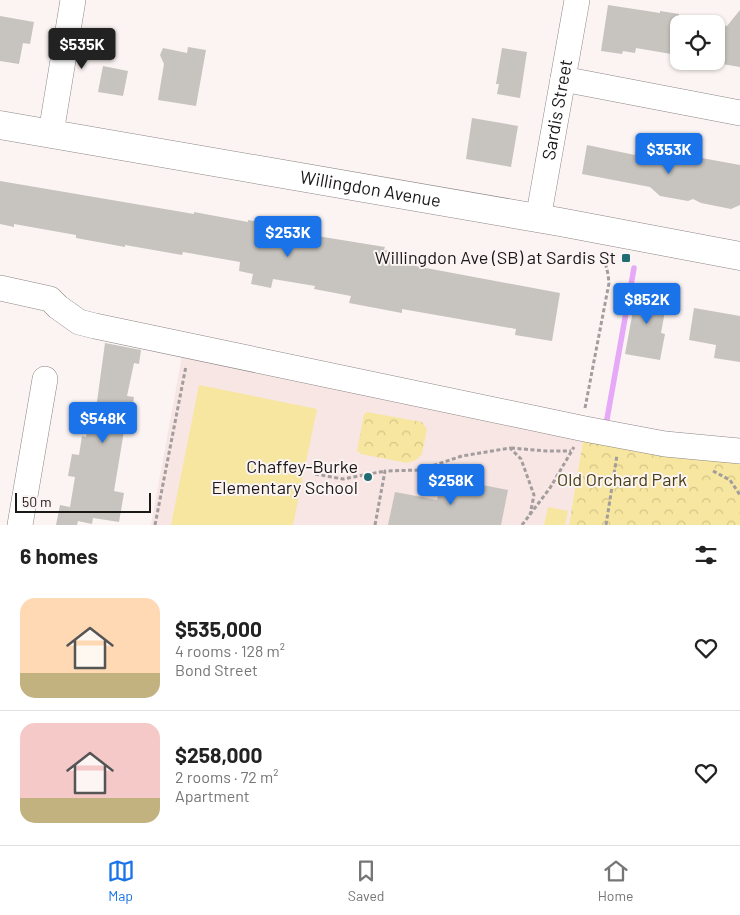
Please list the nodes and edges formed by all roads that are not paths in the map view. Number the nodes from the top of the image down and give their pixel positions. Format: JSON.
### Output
{"nodes":[{"id":1,"x":73,"y":0,"type":"edge"},
{"id":2,"x":577,"y":0,"type":"edge"},
{"id":3,"x":563,"y":80,"type":"junction"},
{"id":4,"x":740,"y":113,"type":"edge"},
{"id":5,"x":0,"y":125,"type":"edge"},
{"id":6,"x":51,"y":133,"type":"junction"},
{"id":7,"x":538,"y":219,"type":"junction"},
{"id":8,"x":740,"y":256,"type":"edge"},
{"id":9,"x":0,"y":288,"type":"edge"},
{"id":10,"x":45,"y":379,"type":"dead end"},
{"id":11,"x":740,"y":451,"type":"edge"},
{"id":12,"x":20,"y":525,"type":"edge"}],
"edges":[{"from":1,"to":6,"type":"street"},
{"from":2,"to":3,"type":"street","name":"Sardis Street"},
{"from":3,"to":4,"type":"street"},
{"from":3,"to":7,"type":"street","name":"Sardis Street"},
{"from":5,"to":6,"type":"main road","name":"Willingdon Avenue"},
{"from":6,"to":7,"type":"main road","name":"Willingdon Avenue"},
{"from":7,"to":8,"type":"main road","name":"Willingdon Avenue"},
{"from":9,"to":11,"type":"street"},
{"from":10,"to":12,"type":"street"}]}
